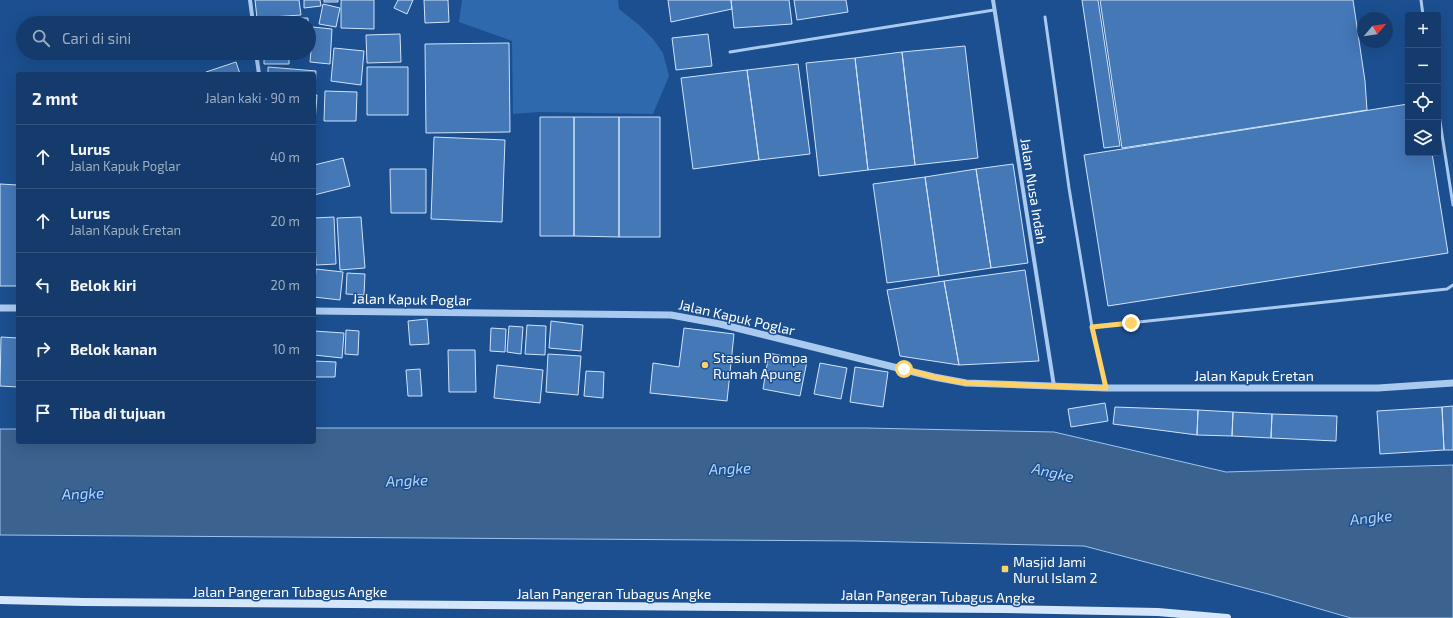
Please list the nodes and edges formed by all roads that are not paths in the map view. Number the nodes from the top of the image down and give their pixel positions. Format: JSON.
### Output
{"nodes":[{"id":1,"x":250,"y":0,"type":"edge"},
{"id":2,"x":992,"y":0,"type":"edge"},
{"id":3,"x":1421,"y":0,"type":"edge"},
{"id":4,"x":994,"y":10,"type":"junction"},
{"id":5,"x":1423,"y":12,"type":"edge"},
{"id":6,"x":252,"y":16,"type":"edge"},
{"id":7,"x":1045,"y":17,"type":"dead end"},
{"id":8,"x":730,"y":52,"type":"dead end"},
{"id":9,"x":257,"y":60,"type":"edge"},
{"id":10,"x":259,"y":72,"type":"edge"},
{"id":11,"x":1440,"y":120,"type":"edge"},
{"id":12,"x":1453,"y":205,"type":"edge"},
{"id":13,"x":1453,"y":285,"type":"edge"},
{"id":14,"x":0,"y":308,"type":"edge"},
{"id":15,"x":16,"y":308,"type":"edge"},
{"id":16,"x":316,"y":311,"type":"edge"},
{"id":17,"x":1092,"y":327,"type":"junction"},
{"id":18,"x":1453,"y":383,"type":"edge"},
{"id":19,"x":1054,"y":386,"type":"junction"},
{"id":20,"x":1106,"y":388,"type":"junction"},
{"id":21,"x":0,"y":600,"type":"edge"},
{"id":22,"x":1227,"y":618,"type":"edge"}],
"edges":[{"from":1,"to":6,"type":"street"},
{"from":2,"to":4,"type":"street","name":"Jalan Nusa Indah"},
{"from":3,"to":5,"type":"lane"},
{"from":4,"to":8,"type":"lane"},
{"from":4,"to":19,"type":"street","name":"Jalan Nusa Indah"},
{"from":7,"to":17,"type":"lane"},
{"from":9,"to":10,"type":"street"},
{"from":11,"to":12,"type":"lane"},
{"from":13,"to":17,"type":"lane"},
{"from":14,"to":15,"type":"street"},
{"from":16,"to":19,"type":"street","name":"Jalan Kapuk Poglar"},
{"from":17,"to":20,"type":"lane"},
{"from":18,"to":20,"type":"street","name":"Jalan Kapuk Eretan"},
{"from":19,"to":20,"type":"street","name":"Jalan Kapuk Eretan"},
{"from":21,"to":22,"type":"main road","name":"Jalan Pangeran Tubagus Angke"}]}
